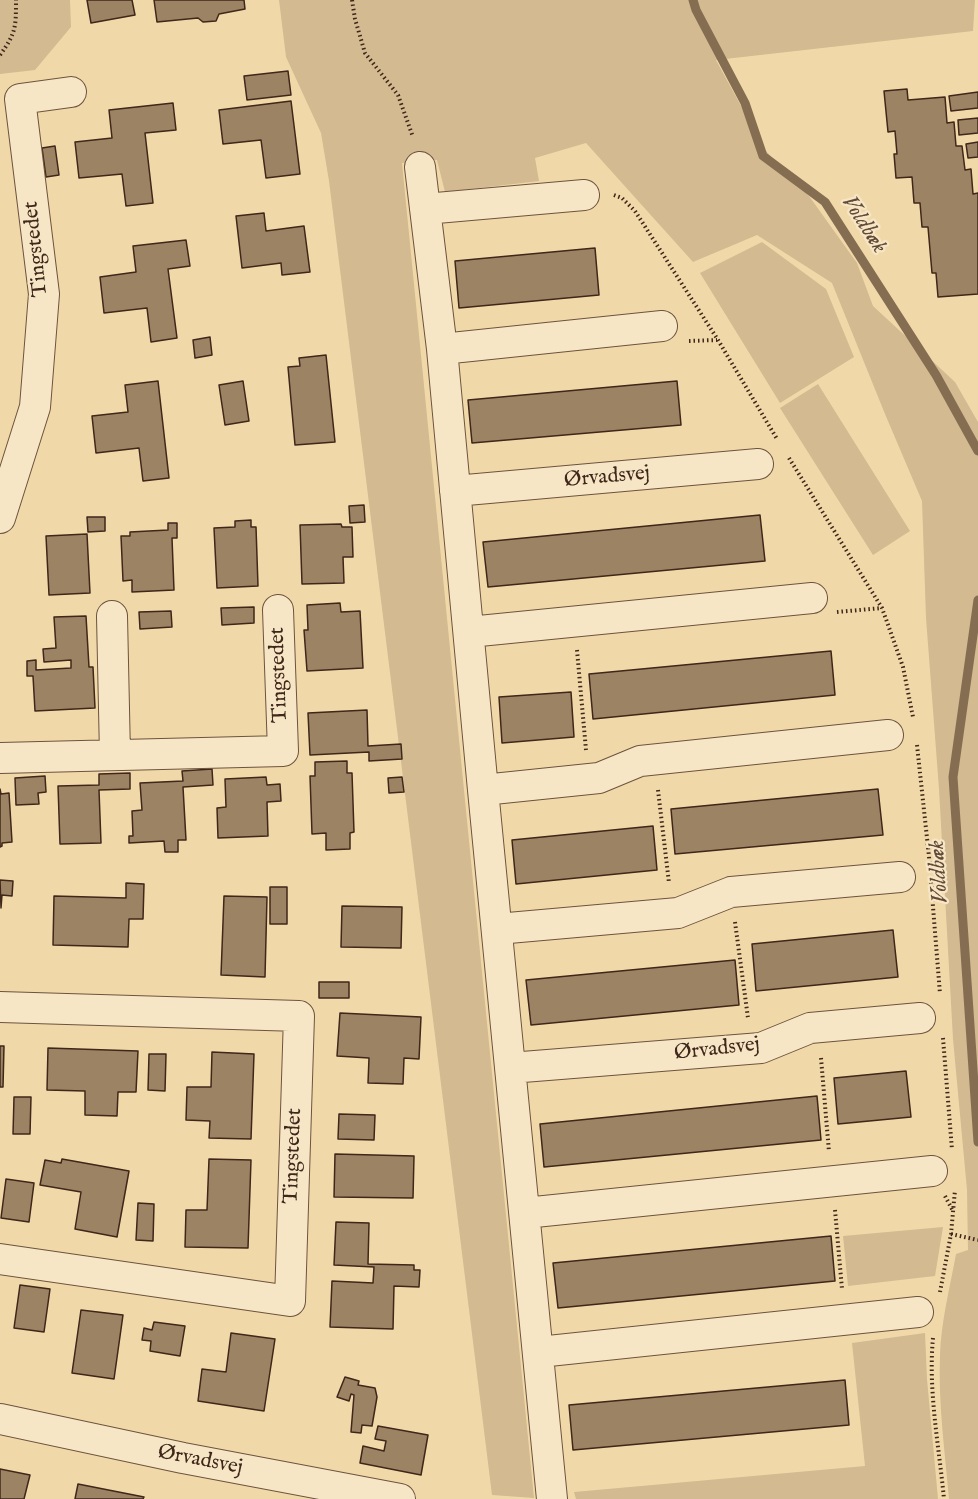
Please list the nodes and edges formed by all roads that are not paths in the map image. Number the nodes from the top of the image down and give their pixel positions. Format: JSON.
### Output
{"nodes":[{"id":1,"x":72,"y":92,"type":"dead end"},
{"id":2,"x":420,"y":167,"type":"road end"},
{"id":3,"x":584,"y":195,"type":"road end"},
{"id":4,"x":425,"y":208,"type":"junction"},
{"id":5,"x":662,"y":327,"type":"dead end"},
{"id":6,"x":442,"y":350,"type":"junction"},
{"id":7,"x":758,"y":464,"type":"dead end"},
{"id":8,"x":455,"y":491,"type":"junction"},
{"id":9,"x":0,"y":518,"type":"edge"},
{"id":10,"x":812,"y":598,"type":"road end"},
{"id":11,"x":278,"y":610,"type":"dead end"},
{"id":12,"x":112,"y":616,"type":"dead end"},
{"id":13,"x":469,"y":632,"type":"junction"},
{"id":14,"x":906,"y":731,"type":"road end"},
{"id":15,"x":115,"y":755,"type":"junction"},
{"id":16,"x":0,"y":758,"type":"edge"},
{"id":17,"x":483,"y":790,"type":"junction"},
{"id":18,"x":900,"y":877,"type":"dead end"},
{"id":19,"x":497,"y":929,"type":"junction"},
{"id":20,"x":0,"y":1007,"type":"edge"},
{"id":21,"x":934,"y":1018,"type":"road end"},
{"id":22,"x":510,"y":1068,"type":"junction"},
{"id":23,"x":947,"y":1169,"type":"road end"},
{"id":24,"x":525,"y":1213,"type":"junction"},
{"id":25,"x":0,"y":1259,"type":"edge"},
{"id":26,"x":931,"y":1314,"type":"road end"},
{"id":27,"x":539,"y":1352,"type":"junction"},
{"id":28,"x":0,"y":1419,"type":"edge"},
{"id":29,"x":400,"y":1499,"type":"edge"},
{"id":30,"x":552,"y":1499,"type":"edge"}],
"edges":[{"from":1,"to":9,"type":"street","name":"Tingstedet"},
{"from":2,"to":4,"type":"street"},
{"from":3,"to":4,"type":"street"},
{"from":4,"to":6,"type":"street"},
{"from":5,"to":6,"type":"street"},
{"from":6,"to":8,"type":"street"},
{"from":7,"to":8,"type":"street","name":"Ørvadsvej"},
{"from":8,"to":13,"type":"street"},
{"from":10,"to":13,"type":"street"},
{"from":11,"to":15,"type":"street","name":"Tingstedet"},
{"from":12,"to":15,"type":"street"},
{"from":13,"to":17,"type":"street"},
{"from":14,"to":17,"type":"street"},
{"from":15,"to":16,"type":"street","name":"Tingstedet"},
{"from":17,"to":19,"type":"street"},
{"from":18,"to":19,"type":"street"},
{"from":19,"to":22,"type":"street"},
{"from":20,"to":25,"type":"street","name":"Tingstedet"},
{"from":21,"to":22,"type":"street","name":"Ørvadsvej"},
{"from":22,"to":24,"type":"street"},
{"from":23,"to":24,"type":"street"},
{"from":24,"to":27,"type":"street"},
{"from":26,"to":27,"type":"street"},
{"from":27,"to":30,"type":"street"},
{"from":28,"to":29,"type":"street","name":"Ørvadsvej"}]}
